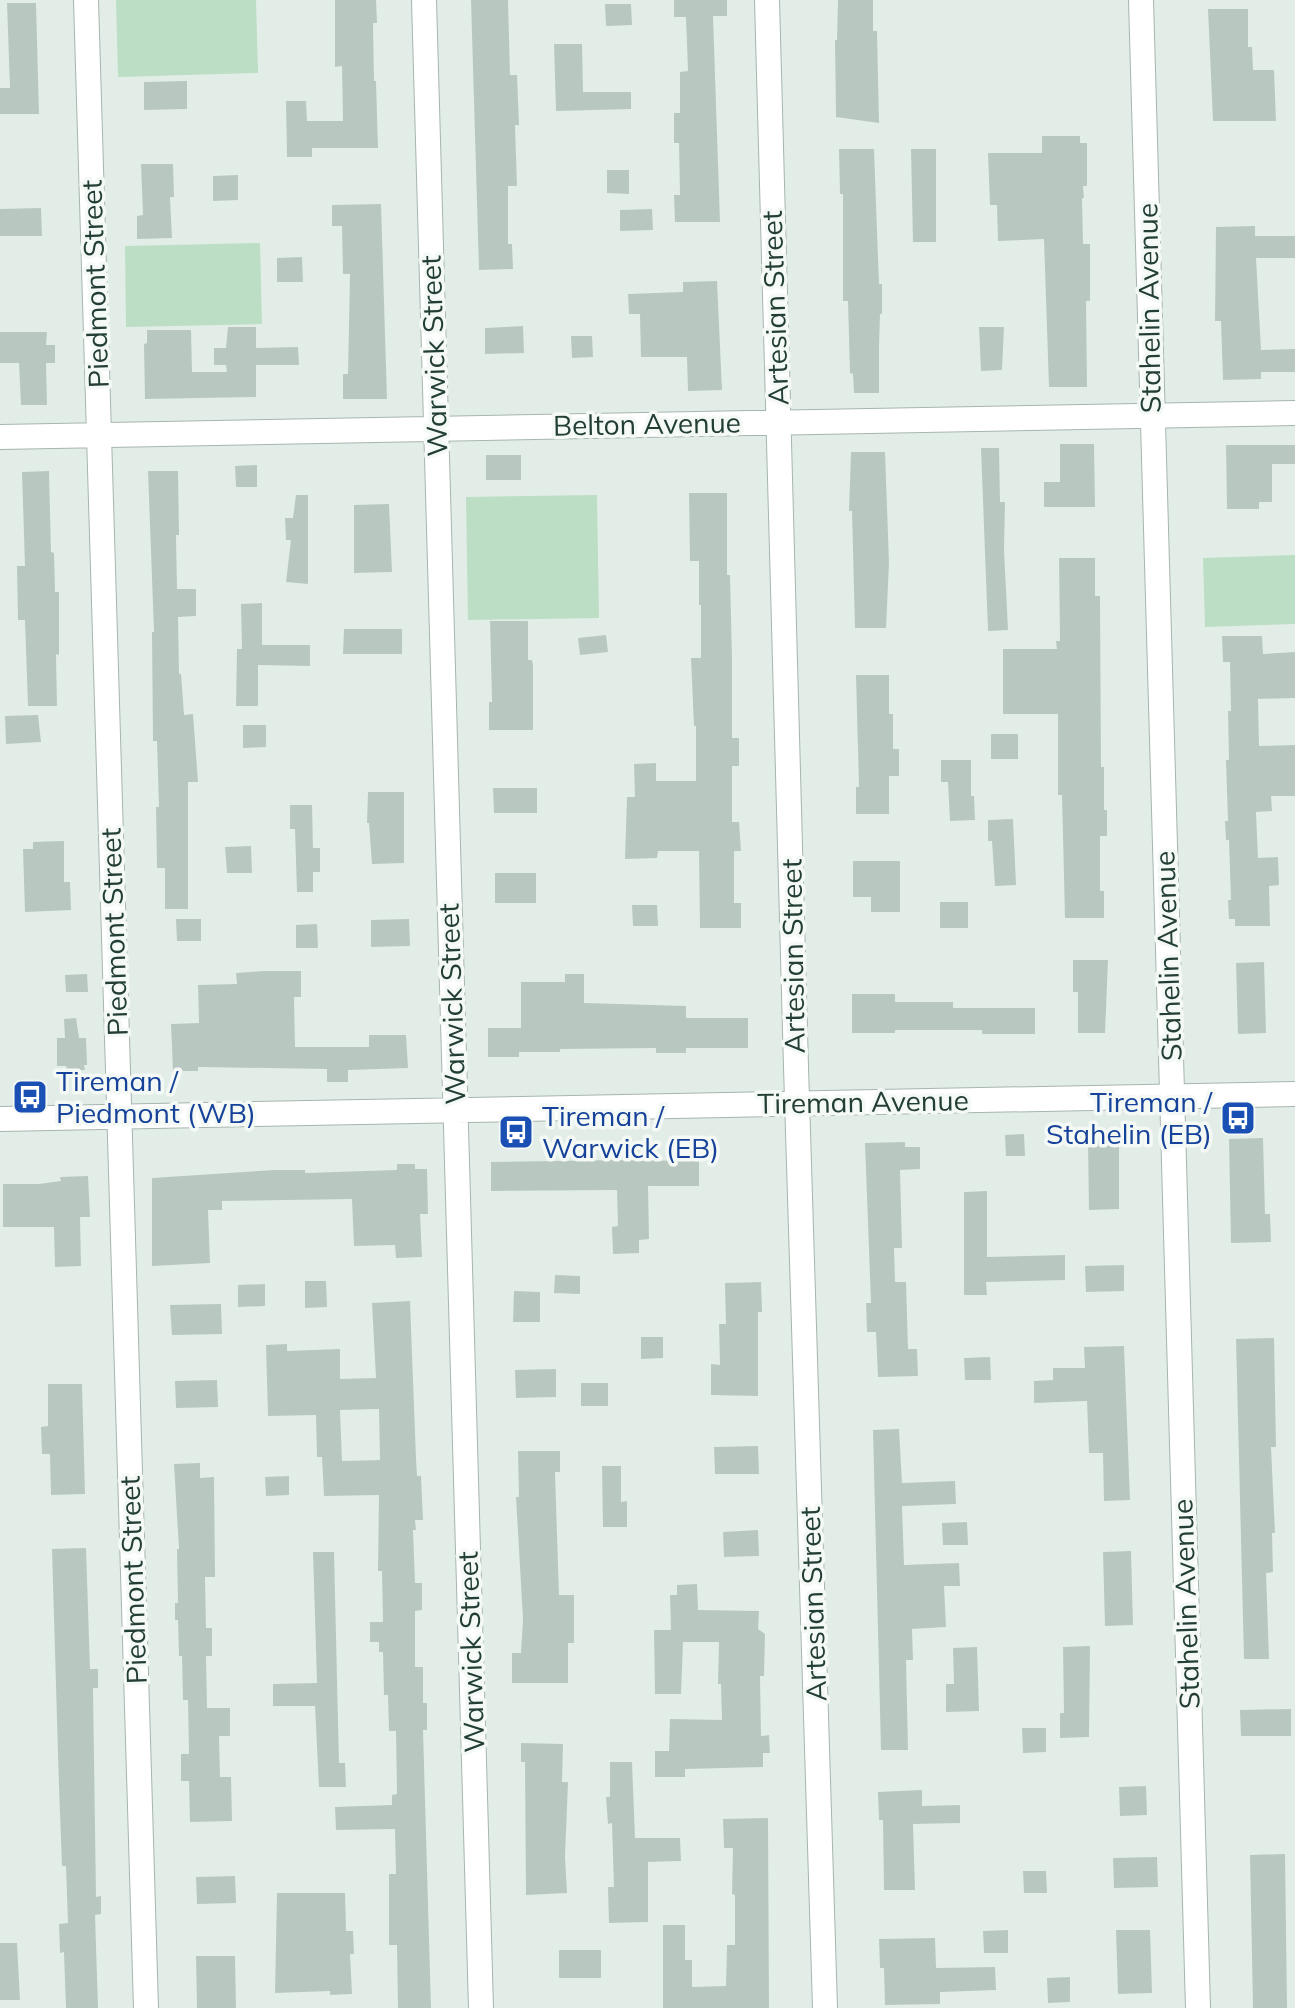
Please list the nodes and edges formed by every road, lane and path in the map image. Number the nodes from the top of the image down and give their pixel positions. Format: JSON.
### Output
{"nodes":[{"id":1,"x":86,"y":0,"type":"edge"},
{"id":2,"x":424,"y":0,"type":"edge"},
{"id":3,"x":767,"y":0,"type":"edge"},
{"id":4,"x":1141,"y":0,"type":"edge"},
{"id":5,"x":1295,"y":413,"type":"edge"},
{"id":6,"x":1152,"y":416,"type":"junction"},
{"id":7,"x":779,"y":422,"type":"junction"},
{"id":8,"x":435,"y":428,"type":"junction"},
{"id":9,"x":100,"y":436,"type":"junction"},
{"id":10,"x":0,"y":437,"type":"edge"},
{"id":11,"x":1295,"y":1094,"type":"edge"},
{"id":12,"x":1172,"y":1095,"type":"junction"},
{"id":13,"x":798,"y":1104,"type":"junction"},
{"id":14,"x":455,"y":1111,"type":"junction"},
{"id":15,"x":120,"y":1117,"type":"junction"},
{"id":16,"x":0,"y":1119,"type":"edge"},
{"id":17,"x":146,"y":2008,"type":"edge"},
{"id":18,"x":481,"y":2008,"type":"edge"},
{"id":19,"x":825,"y":2008,"type":"edge"},
{"id":20,"x":1198,"y":2008,"type":"edge"}],
"edges":[{"from":1,"to":9,"type":"street","name":"Piedmont Street"},
{"from":2,"to":8,"type":"street","name":"Warwick Street"},
{"from":3,"to":7,"type":"street","name":"Artesian Street"},
{"from":4,"to":6,"type":"street","name":"Stahelin Avenue"},
{"from":5,"to":6,"type":"street","name":"Belton Avenue"},
{"from":6,"to":7,"type":"street","name":"Belton Avenue"},
{"from":6,"to":12,"type":"street","name":"Stahelin Avenue"},
{"from":7,"to":8,"type":"street","name":"Belton Avenue"},
{"from":7,"to":13,"type":"street","name":"Artesian Street"},
{"from":8,"to":9,"type":"street","name":"Belton Avenue"},
{"from":8,"to":14,"type":"street","name":"Warwick Street"},
{"from":9,"to":10,"type":"street","name":"Belton Avenue"},
{"from":9,"to":15,"type":"street","name":"Piedmont Street"},
{"from":11,"to":12,"type":"street","name":"Tireman Avenue"},
{"from":12,"to":13,"type":"street","name":"Tireman Avenue"},
{"from":12,"to":20,"type":"street","name":"Stahelin Avenue"},
{"from":13,"to":14,"type":"street","name":"Tireman Avenue"},
{"from":13,"to":19,"type":"street","name":"Artesian Street"},
{"from":14,"to":15,"type":"street","name":"Tireman Avenue"},
{"from":14,"to":18,"type":"street","name":"Warwick Street"},
{"from":15,"to":16,"type":"street","name":"Tireman Avenue"},
{"from":15,"to":17,"type":"street","name":"Piedmont Street"}]}
